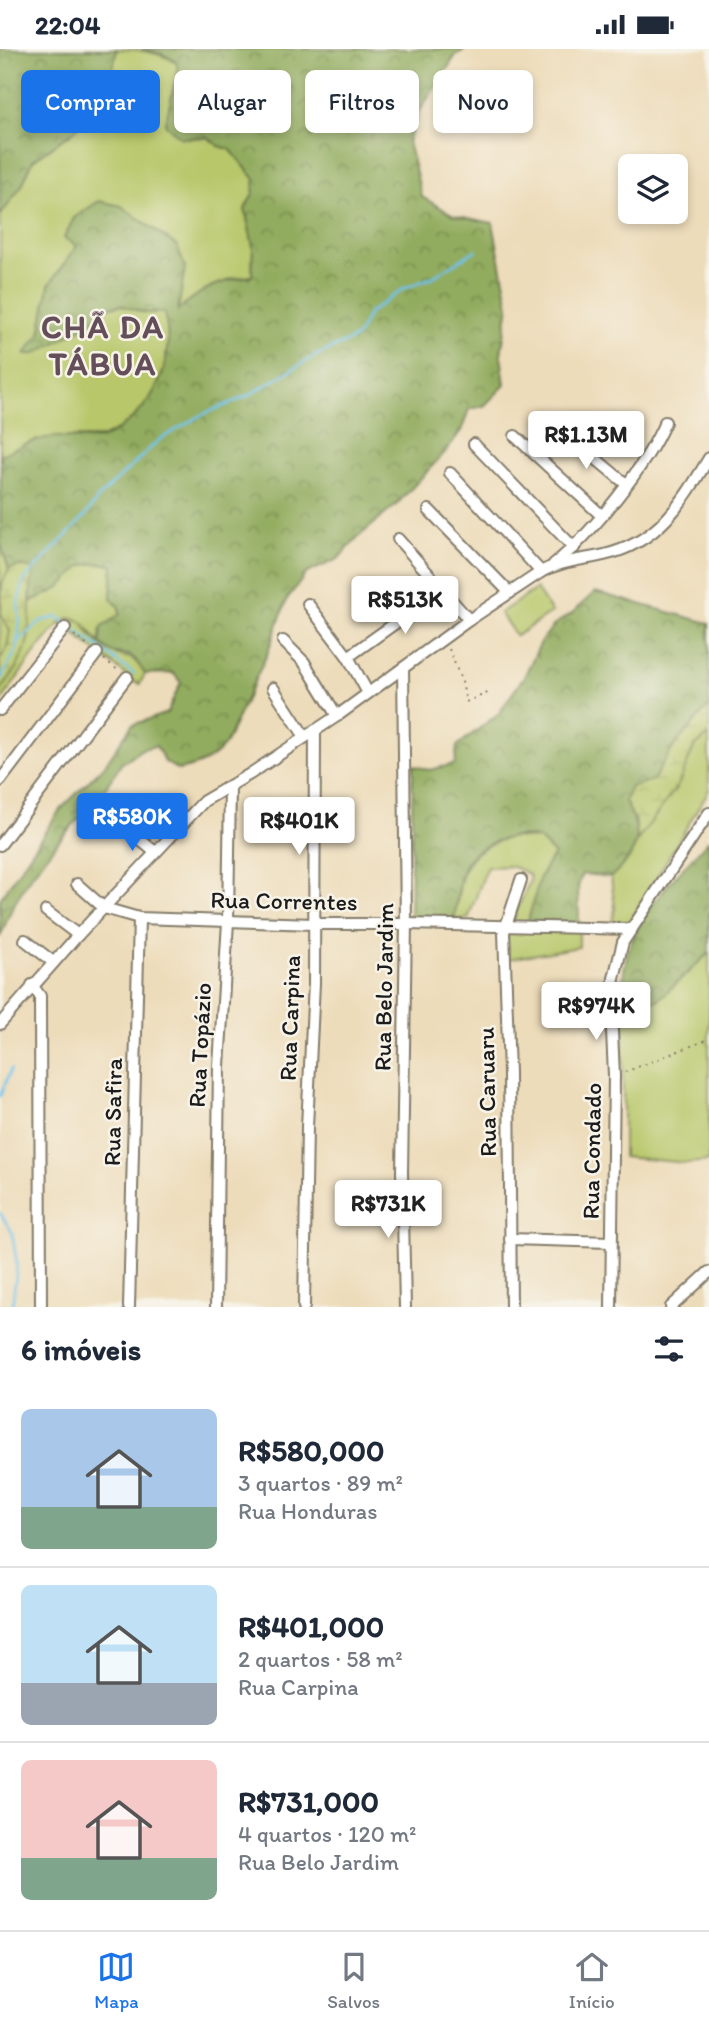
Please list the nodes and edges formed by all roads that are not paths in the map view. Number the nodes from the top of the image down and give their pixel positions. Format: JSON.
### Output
{"nodes":[{"id":1,"x":665,"y":422,"type":"dead end"},
{"id":2,"x":565,"y":433,"type":"dead end"},
{"id":3,"x":515,"y":436,"type":"dead end"},
{"id":4,"x":474,"y":444,"type":"dead end"},
{"id":5,"x":709,"y":458,"type":"edge"},
{"id":6,"x":450,"y":473,"type":"dead end"},
{"id":7,"x":626,"y":484,"type":"junction"},
{"id":8,"x":429,"y":510,"type":"dead end"},
{"id":9,"x":601,"y":515,"type":"junction"},
{"id":10,"x":398,"y":539,"type":"dead end"},
{"id":11,"x":574,"y":548,"type":"junction"},
{"id":12,"x":552,"y":566,"type":"junction"},
{"id":13,"x":541,"y":572,"type":"junction"},
{"id":14,"x":443,"y":589,"type":"junction"},
{"id":15,"x":510,"y":593,"type":"junction"},
{"id":16,"x":308,"y":604,"type":"dead end"},
{"id":17,"x":469,"y":620,"type":"junction"},
{"id":18,"x":65,"y":628,"type":"dead end"},
{"id":19,"x":284,"y":641,"type":"dead end"},
{"id":20,"x":97,"y":653,"type":"dead end"},
{"id":21,"x":348,"y":657,"type":"junction"},
{"id":22,"x":404,"y":668,"type":"junction"},
{"id":23,"x":127,"y":677,"type":"dead end"},
{"id":24,"x":273,"y":688,"type":"dead end"},
{"id":25,"x":368,"y":692,"type":"junction"},
{"id":26,"x":0,"y":710,"type":"edge"},
{"id":27,"x":337,"y":716,"type":"junction"},
{"id":28,"x":315,"y":730,"type":"junction"},
{"id":29,"x":305,"y":737,"type":"junction"},
{"id":30,"x":0,"y":781,"type":"edge"},
{"id":31,"x":230,"y":786,"type":"junction"},
{"id":32,"x":709,"y":813,"type":"edge"},
{"id":33,"x":4,"y":830,"type":"edge"},
{"id":34,"x":128,"y":830,"type":"dead end"},
{"id":35,"x":0,"y":845,"type":"edge"},
{"id":36,"x":155,"y":852,"type":"junction"},
{"id":37,"x":522,"y":880,"type":"dead end"},
{"id":38,"x":77,"y":884,"type":"dead end"},
{"id":39,"x":104,"y":908,"type":"junction"},
{"id":40,"x":47,"y":911,"type":"dead end"},
{"id":41,"x":139,"y":918,"type":"junction"},
{"id":42,"x":228,"y":922,"type":"junction"},
{"id":43,"x":314,"y":924,"type":"junction"},
{"id":44,"x":406,"y":924,"type":"junction"},
{"id":45,"x":506,"y":925,"type":"junction"},
{"id":46,"x":632,"y":929,"type":"junction"},
{"id":47,"x":78,"y":935,"type":"junction"},
{"id":48,"x":25,"y":940,"type":"dead end"},
{"id":49,"x":53,"y":962,"type":"junction"},
{"id":50,"x":32,"y":985,"type":"junction"},
{"id":51,"x":1,"y":1021,"type":"edge"},
{"id":52,"x":510,"y":1239,"type":"junction"},
{"id":53,"x":611,"y":1242,"type":"junction"},
{"id":54,"x":709,"y":1272,"type":"edge"},
{"id":55,"x":41,"y":1307,"type":"edge"},
{"id":56,"x":129,"y":1307,"type":"edge"},
{"id":57,"x":216,"y":1307,"type":"edge"},
{"id":58,"x":304,"y":1307,"type":"edge"},
{"id":59,"x":405,"y":1307,"type":"edge"},
{"id":60,"x":510,"y":1307,"type":"edge"},
{"id":61,"x":611,"y":1307,"type":"edge"},
{"id":62,"x":671,"y":1307,"type":"edge"}],
"edges":[{"from":1,"to":7,"type":"street"},
{"from":2,"to":7,"type":"street"},
{"from":3,"to":9,"type":"street"},
{"from":4,"to":11,"type":"street"},
{"from":5,"to":12,"type":"street"},
{"from":6,"to":13,"type":"street"},
{"from":7,"to":9,"type":"street"},
{"from":8,"to":15,"type":"street"},
{"from":9,"to":11,"type":"street"},
{"from":10,"to":14,"type":"street"},
{"from":11,"to":12,"type":"street"},
{"from":12,"to":13,"type":"street"},
{"from":13,"to":15,"type":"street"},
{"from":14,"to":17,"type":"street"},
{"from":14,"to":21,"type":"street"},
{"from":15,"to":17,"type":"street"},
{"from":16,"to":21,"type":"street"},
{"from":17,"to":22,"type":"street"},
{"from":18,"to":26,"type":"street"},
{"from":19,"to":27,"type":"street"},
{"from":20,"to":30,"type":"street"},
{"from":21,"to":25,"type":"street"},
{"from":22,"to":25,"type":"street"},
{"from":22,"to":44,"type":"street","name":"Rua Belo Jardim"},
{"from":23,"to":33,"type":"street"},
{"from":24,"to":29,"type":"street"},
{"from":25,"to":27,"type":"street"},
{"from":27,"to":28,"type":"street"},
{"from":28,"to":29,"type":"street"},
{"from":28,"to":43,"type":"street","name":"Rua Carpina"},
{"from":29,"to":31,"type":"street"},
{"from":31,"to":36,"type":"street"},
{"from":31,"to":42,"type":"street","name":"Rua Topázio"},
{"from":32,"to":46,"type":"street","name":"Rua Condado"},
{"from":33,"to":35,"type":"street"},
{"from":34,"to":36,"type":"street"},
{"from":36,"to":39,"type":"street"},
{"from":37,"to":45,"type":"street","name":"Rua Caruaru"},
{"from":38,"to":39,"type":"street"},
{"from":39,"to":41,"type":"street","name":"Rua Correntes"},
{"from":39,"to":47,"type":"street"},
{"from":40,"to":47,"type":"street"},
{"from":41,"to":42,"type":"street","name":"Rua Correntes"},
{"from":41,"to":56,"type":"street","name":"Rua Safira"},
{"from":42,"to":43,"type":"street","name":"Rua Correntes"},
{"from":42,"to":57,"type":"street","name":"Rua Topázio"},
{"from":43,"to":44,"type":"street","name":"Rua Correntes"},
{"from":43,"to":58,"type":"street","name":"Rua Carpina"},
{"from":44,"to":45,"type":"street","name":"Rua Correntes"},
{"from":44,"to":59,"type":"street","name":"Rua Belo Jardim"},
{"from":45,"to":46,"type":"street","name":"Rua Correntes"},
{"from":45,"to":52,"type":"street","name":"Rua Caruaru"},
{"from":46,"to":53,"type":"street","name":"Rua Condado"},
{"from":47,"to":49,"type":"street"},
{"from":48,"to":49,"type":"street"},
{"from":49,"to":50,"type":"street"},
{"from":50,"to":51,"type":"street"},
{"from":50,"to":55,"type":"street"},
{"from":52,"to":53,"type":"street"},
{"from":52,"to":60,"type":"street","name":"Rua Caruaru"},
{"from":53,"to":61,"type":"street","name":"Rua Condado"},
{"from":54,"to":62,"type":"street"}]}
